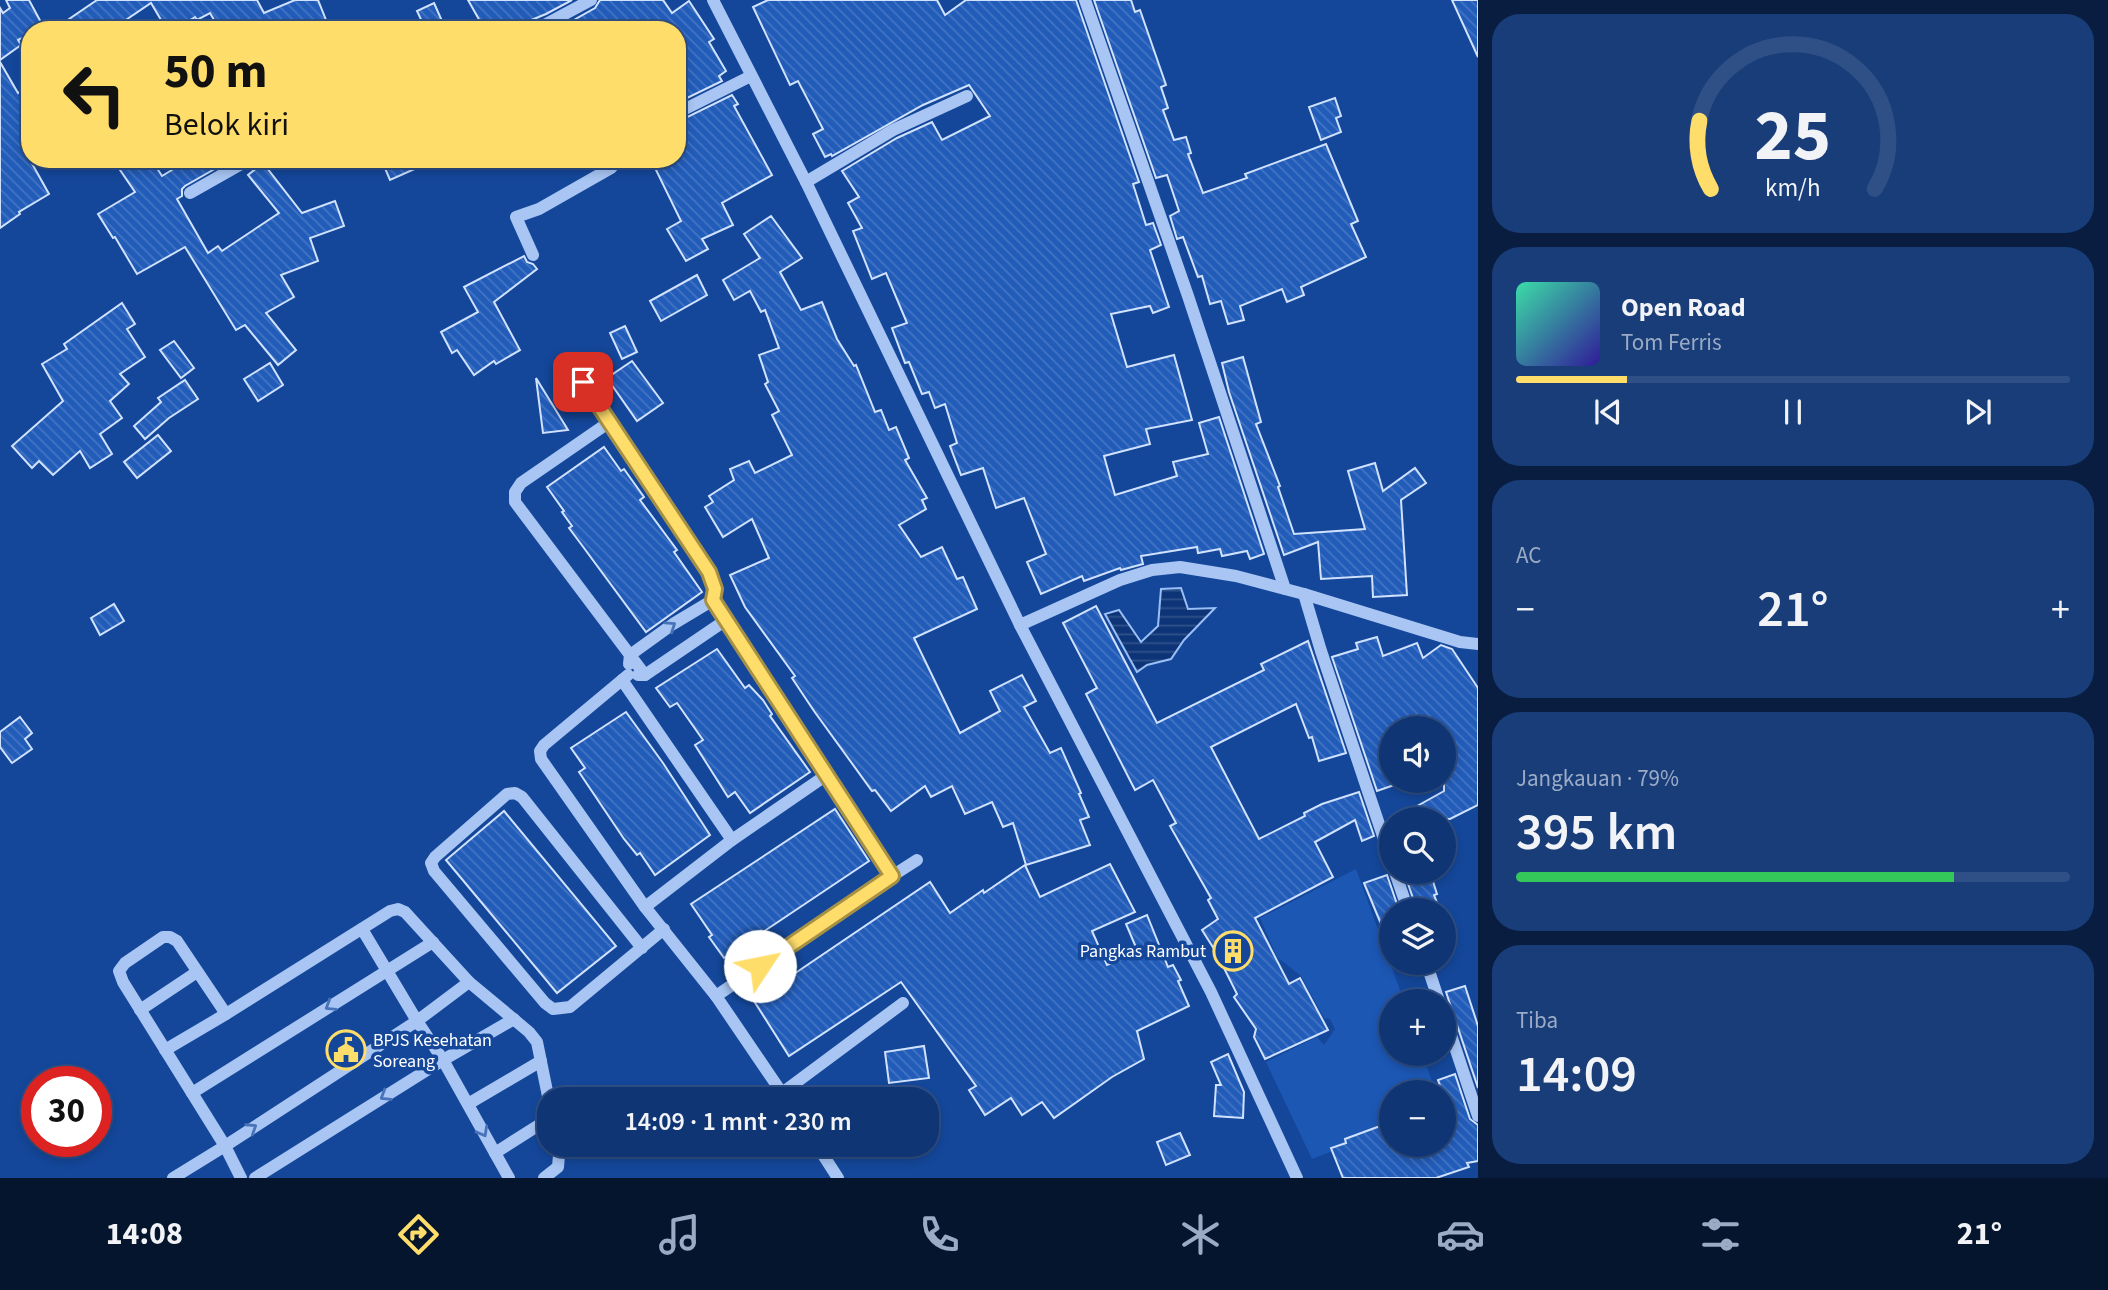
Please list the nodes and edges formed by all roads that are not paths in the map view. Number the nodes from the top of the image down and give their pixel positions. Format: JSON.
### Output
{"nodes":[{"id":1,"x":591,"y":0,"type":"edge"},
{"id":2,"x":713,"y":0,"type":"edge"},
{"id":3,"x":1085,"y":0,"type":"edge"},
{"id":4,"x":552,"y":21,"type":"edge"},
{"id":5,"x":751,"y":76,"type":"junction"},
{"id":6,"x":967,"y":96,"type":"dead end"},
{"id":7,"x":686,"y":108,"type":"edge"},
{"id":8,"x":234,"y":168,"type":"edge"},
{"id":9,"x":611,"y":168,"type":"edge"},
{"id":10,"x":806,"y":183,"type":"junction"},
{"id":11,"x":190,"y":193,"type":"dead end"},
{"id":12,"x":533,"y":255,"type":"dead end"},
{"id":13,"x":583,"y":382,"type":"dead end"},
{"id":14,"x":608,"y":422,"type":"junction"},
{"id":15,"x":1285,"y":589,"type":"junction"},
{"id":16,"x":1304,"y":594,"type":"junction"},
{"id":17,"x":713,"y":600,"type":"junction"},
{"id":18,"x":726,"y":620,"type":"junction"},
{"id":19,"x":1020,"y":625,"type":"junction"},
{"id":20,"x":1478,"y":645,"type":"edge"},
{"id":21,"x":630,"y":655,"type":"junction"},
{"id":22,"x":645,"y":675,"type":"junction"},
{"id":23,"x":625,"y":678,"type":"junction"},
{"id":24,"x":828,"y":774,"type":"junction"},
{"id":25,"x":1379,"y":824,"type":"edge"},
{"id":26,"x":732,"y":840,"type":"junction"},
{"id":27,"x":917,"y":860,"type":"dead end"},
{"id":28,"x":892,"y":876,"type":"junction"},
{"id":29,"x":645,"y":907,"type":"junction"},
{"id":30,"x":362,"y":929,"type":"junction"},
{"id":31,"x":664,"y":929,"type":"junction"},
{"id":32,"x":433,"y":942,"type":"junction"},
{"id":33,"x":642,"y":948,"type":"junction"},
{"id":34,"x":387,"y":970,"type":"junction"},
{"id":35,"x":197,"y":972,"type":"junction"},
{"id":36,"x":469,"y":982,"type":"junction"},
{"id":37,"x":716,"y":996,"type":"junction"},
{"id":38,"x":902,"y":1003,"type":"dead end"},
{"id":39,"x":140,"y":1010,"type":"junction"},
{"id":40,"x":226,"y":1014,"type":"junction"},
{"id":41,"x":514,"y":1019,"type":"junction"},
{"id":42,"x":416,"y":1021,"type":"junction"},
{"id":43,"x":165,"y":1050,"type":"junction"},
{"id":44,"x":1456,"y":1050,"type":"edge"},
{"id":45,"x":443,"y":1060,"type":"junction"},
{"id":46,"x":541,"y":1061,"type":"junction"},
{"id":47,"x":546,"y":1087,"type":"edge"},
{"id":48,"x":778,"y":1087,"type":"edge"},
{"id":49,"x":795,"y":1087,"type":"edge"},
{"id":50,"x":191,"y":1093,"type":"junction"},
{"id":51,"x":468,"y":1104,"type":"junction"},
{"id":52,"x":1478,"y":1116,"type":"edge"},
{"id":53,"x":537,"y":1126,"type":"edge"},
{"id":54,"x":225,"y":1146,"type":"junction"},
{"id":55,"x":495,"y":1153,"type":"junction"},
{"id":56,"x":559,"y":1157,"type":"edge"},
{"id":57,"x":824,"y":1157,"type":"edge"},
{"id":58,"x":173,"y":1178,"type":"edge"},
{"id":59,"x":242,"y":1178,"type":"edge"},
{"id":60,"x":254,"y":1178,"type":"edge"},
{"id":61,"x":509,"y":1178,"type":"edge"},
{"id":62,"x":544,"y":1178,"type":"edge"},
{"id":63,"x":838,"y":1178,"type":"edge"},
{"id":64,"x":1297,"y":1178,"type":"edge"}],
"edges":[{"from":1,"to":4,"type":"street"},
{"from":2,"to":5,"type":"street"},
{"from":3,"to":15,"type":"street"},
{"from":5,"to":7,"type":"street"},
{"from":5,"to":10,"type":"street"},
{"from":6,"to":10,"type":"street"},
{"from":8,"to":11,"type":"street"},
{"from":9,"to":12,"type":"street"},
{"from":10,"to":19,"type":"street"},
{"from":13,"to":14,"type":"street"},
{"from":14,"to":17,"type":"street"},
{"from":14,"to":21,"type":"street"},
{"from":15,"to":16,"type":"street"},
{"from":15,"to":19,"type":"street"},
{"from":16,"to":20,"type":"street"},
{"from":16,"to":25,"type":"street"},
{"from":17,"to":18,"type":"street"},
{"from":21,"to":17,"type":"street","one_way":true},
{"from":18,"to":22,"type":"street"},
{"from":18,"to":24,"type":"street"},
{"from":19,"to":64,"type":"street"},
{"from":21,"to":22,"type":"street"},
{"from":21,"to":23,"type":"street"},
{"from":22,"to":23,"type":"street"},
{"from":23,"to":26,"type":"street"},
{"from":23,"to":29,"type":"street"},
{"from":24,"to":26,"type":"street"},
{"from":24,"to":28,"type":"street"},
{"from":26,"to":29,"type":"street"},
{"from":27,"to":28,"type":"street"},
{"from":28,"to":37,"type":"street"},
{"from":29,"to":31,"type":"street"},
{"from":30,"to":32,"type":"street"},
{"from":30,"to":34,"type":"street"},
{"from":30,"to":40,"type":"street"},
{"from":31,"to":33,"type":"street"},
{"from":31,"to":37,"type":"street"},
{"from":32,"to":34,"type":"street"},
{"from":32,"to":36,"type":"street"},
{"from":33,"to":33,"type":"street"},
{"from":34,"to":42,"type":"street"},
{"from":34,"to":50,"type":"street","one_way":true},
{"from":35,"to":39,"type":"street"},
{"from":35,"to":39,"type":"street"},
{"from":35,"to":40,"type":"street"},
{"from":36,"to":41,"type":"street"},
{"from":36,"to":42,"type":"street"},
{"from":37,"to":48,"type":"street"},
{"from":38,"to":49,"type":"street"},
{"from":39,"to":43,"type":"street"},
{"from":40,"to":43,"type":"street"},
{"from":41,"to":45,"type":"street"},
{"from":41,"to":46,"type":"street"},
{"from":42,"to":45,"type":"street"},
{"from":54,"to":42,"type":"street","one_way":true},
{"from":43,"to":50,"type":"street"},
{"from":44,"to":52,"type":"street"},
{"from":45,"to":51,"type":"street"},
{"from":45,"to":60,"type":"street","one_way":true},
{"from":46,"to":47,"type":"street"},
{"from":46,"to":51,"type":"street"},
{"from":50,"to":54,"type":"street"},
{"from":51,"to":55,"type":"street","one_way":true},
{"from":53,"to":55,"type":"street"},
{"from":54,"to":58,"type":"street"},
{"from":54,"to":59,"type":"street"},
{"from":55,"to":61,"type":"street"},
{"from":56,"to":62,"type":"street"},
{"from":57,"to":63,"type":"street"}]}
